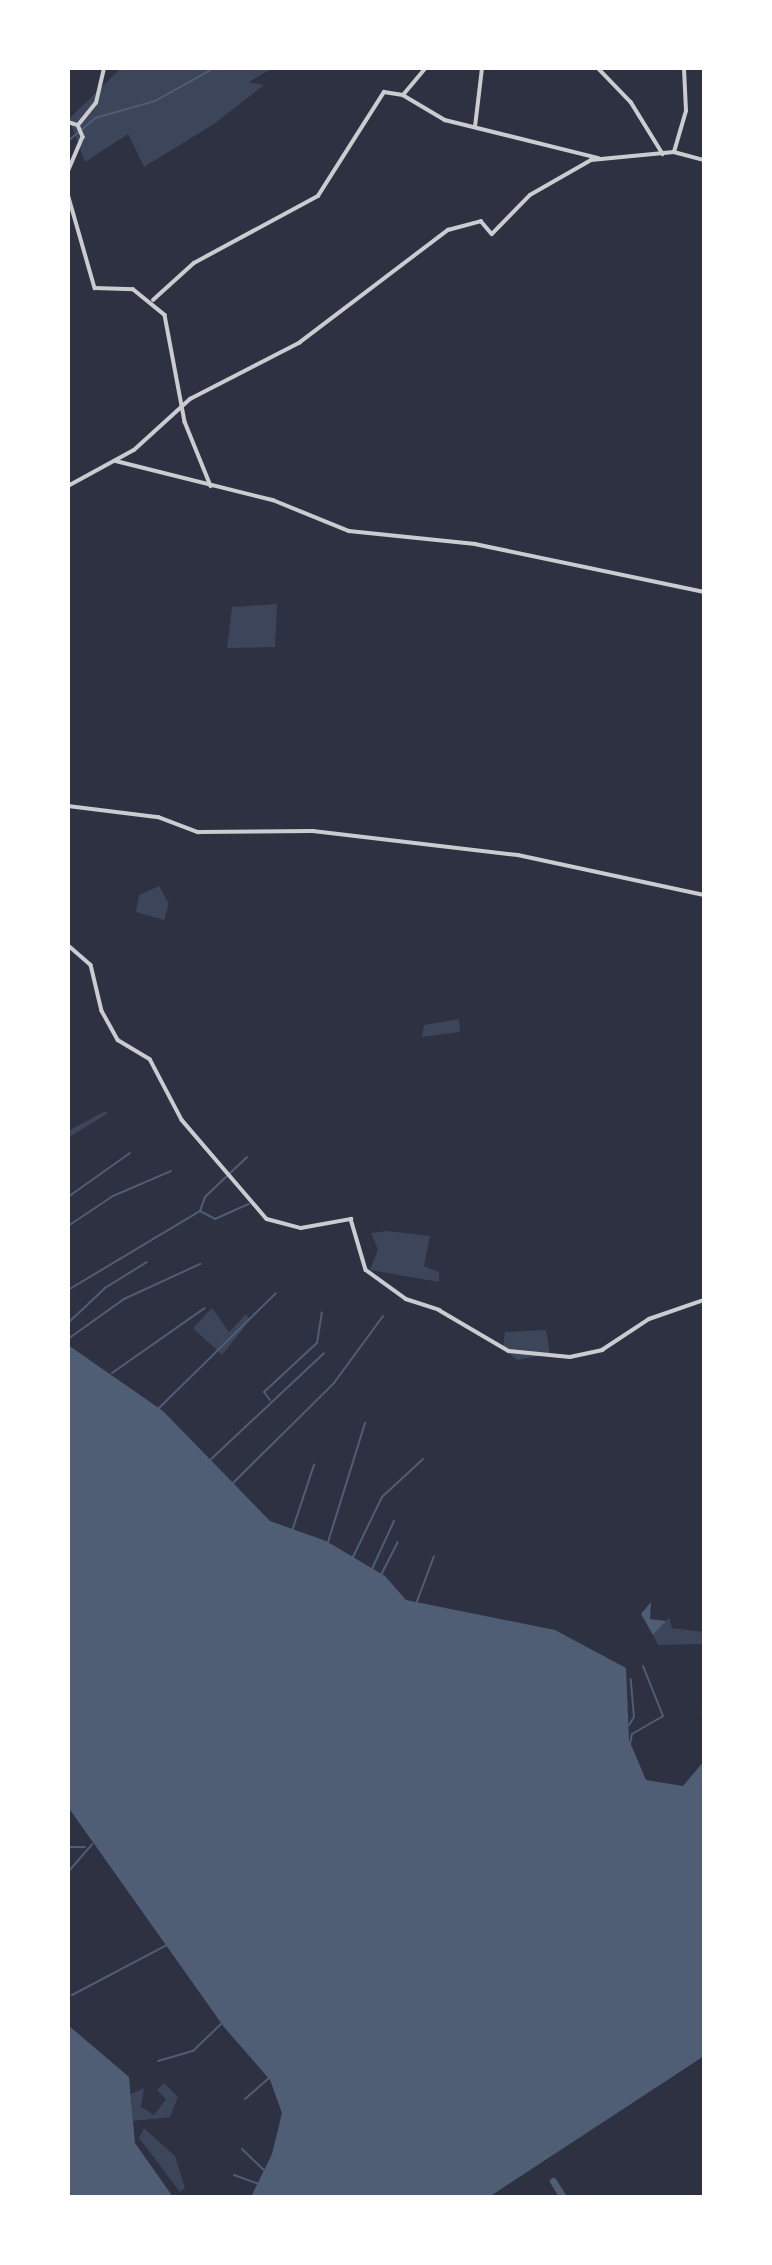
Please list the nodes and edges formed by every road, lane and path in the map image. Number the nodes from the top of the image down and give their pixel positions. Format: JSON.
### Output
{"nodes":[{"id":1,"x":104,"y":68,"type":"edge"},
{"id":2,"x":426,"y":68,"type":"edge"},
{"id":3,"x":482,"y":68,"type":"edge"},
{"id":4,"x":598,"y":68,"type":"edge"},
{"id":5,"x":684,"y":68,"type":"edge"},
{"id":6,"x":402,"y":95,"type":"junction"},
{"id":7,"x":68,"y":122,"type":"edge"},
{"id":8,"x":78,"y":125,"type":"junction"},
{"id":9,"x":475,"y":127,"type":"junction"},
{"id":10,"x":674,"y":152,"type":"junction"},
{"id":11,"x":663,"y":154,"type":"junction"},
{"id":12,"x":598,"y":158,"type":"junction"},
{"id":13,"x":704,"y":160,"type":"edge"},
{"id":14,"x":68,"y":172,"type":"edge"},
{"id":15,"x":68,"y":194,"type":"edge"},
{"id":16,"x":153,"y":300,"type":"junction"},
{"id":17,"x":184,"y":403,"type":"junction"},
{"id":18,"x":116,"y":461,"type":"junction"},
{"id":19,"x":68,"y":486,"type":"edge"},
{"id":20,"x":212,"y":487,"type":"junction"},
{"id":21,"x":704,"y":592,"type":"edge"},
{"id":22,"x":68,"y":806,"type":"edge"},
{"id":23,"x":704,"y":895,"type":"edge"},
{"id":24,"x":68,"y":945,"type":"edge"},
{"id":25,"x":704,"y":1300,"type":"edge"}],
"edges":[{"from":1,"to":8,"type":"street"},
{"from":2,"to":6,"type":"street"},
{"from":3,"to":9,"type":"street"},
{"from":4,"to":11,"type":"street"},
{"from":5,"to":10,"type":"street"},
{"from":6,"to":9,"type":"street"},
{"from":6,"to":16,"type":"street"},
{"from":7,"to":8,"type":"street"},
{"from":8,"to":14,"type":"street"},
{"from":9,"to":12,"type":"street"},
{"from":10,"to":11,"type":"street"},
{"from":10,"to":13,"type":"street"},
{"from":11,"to":12,"type":"street"},
{"from":12,"to":17,"type":"street"},
{"from":15,"to":16,"type":"street"},
{"from":16,"to":17,"type":"street"},
{"from":17,"to":18,"type":"street"},
{"from":17,"to":20,"type":"street"},
{"from":18,"to":19,"type":"street"},
{"from":18,"to":20,"type":"street"},
{"from":20,"to":21,"type":"street"},
{"from":22,"to":23,"type":"street"},
{"from":24,"to":25,"type":"street"}]}
